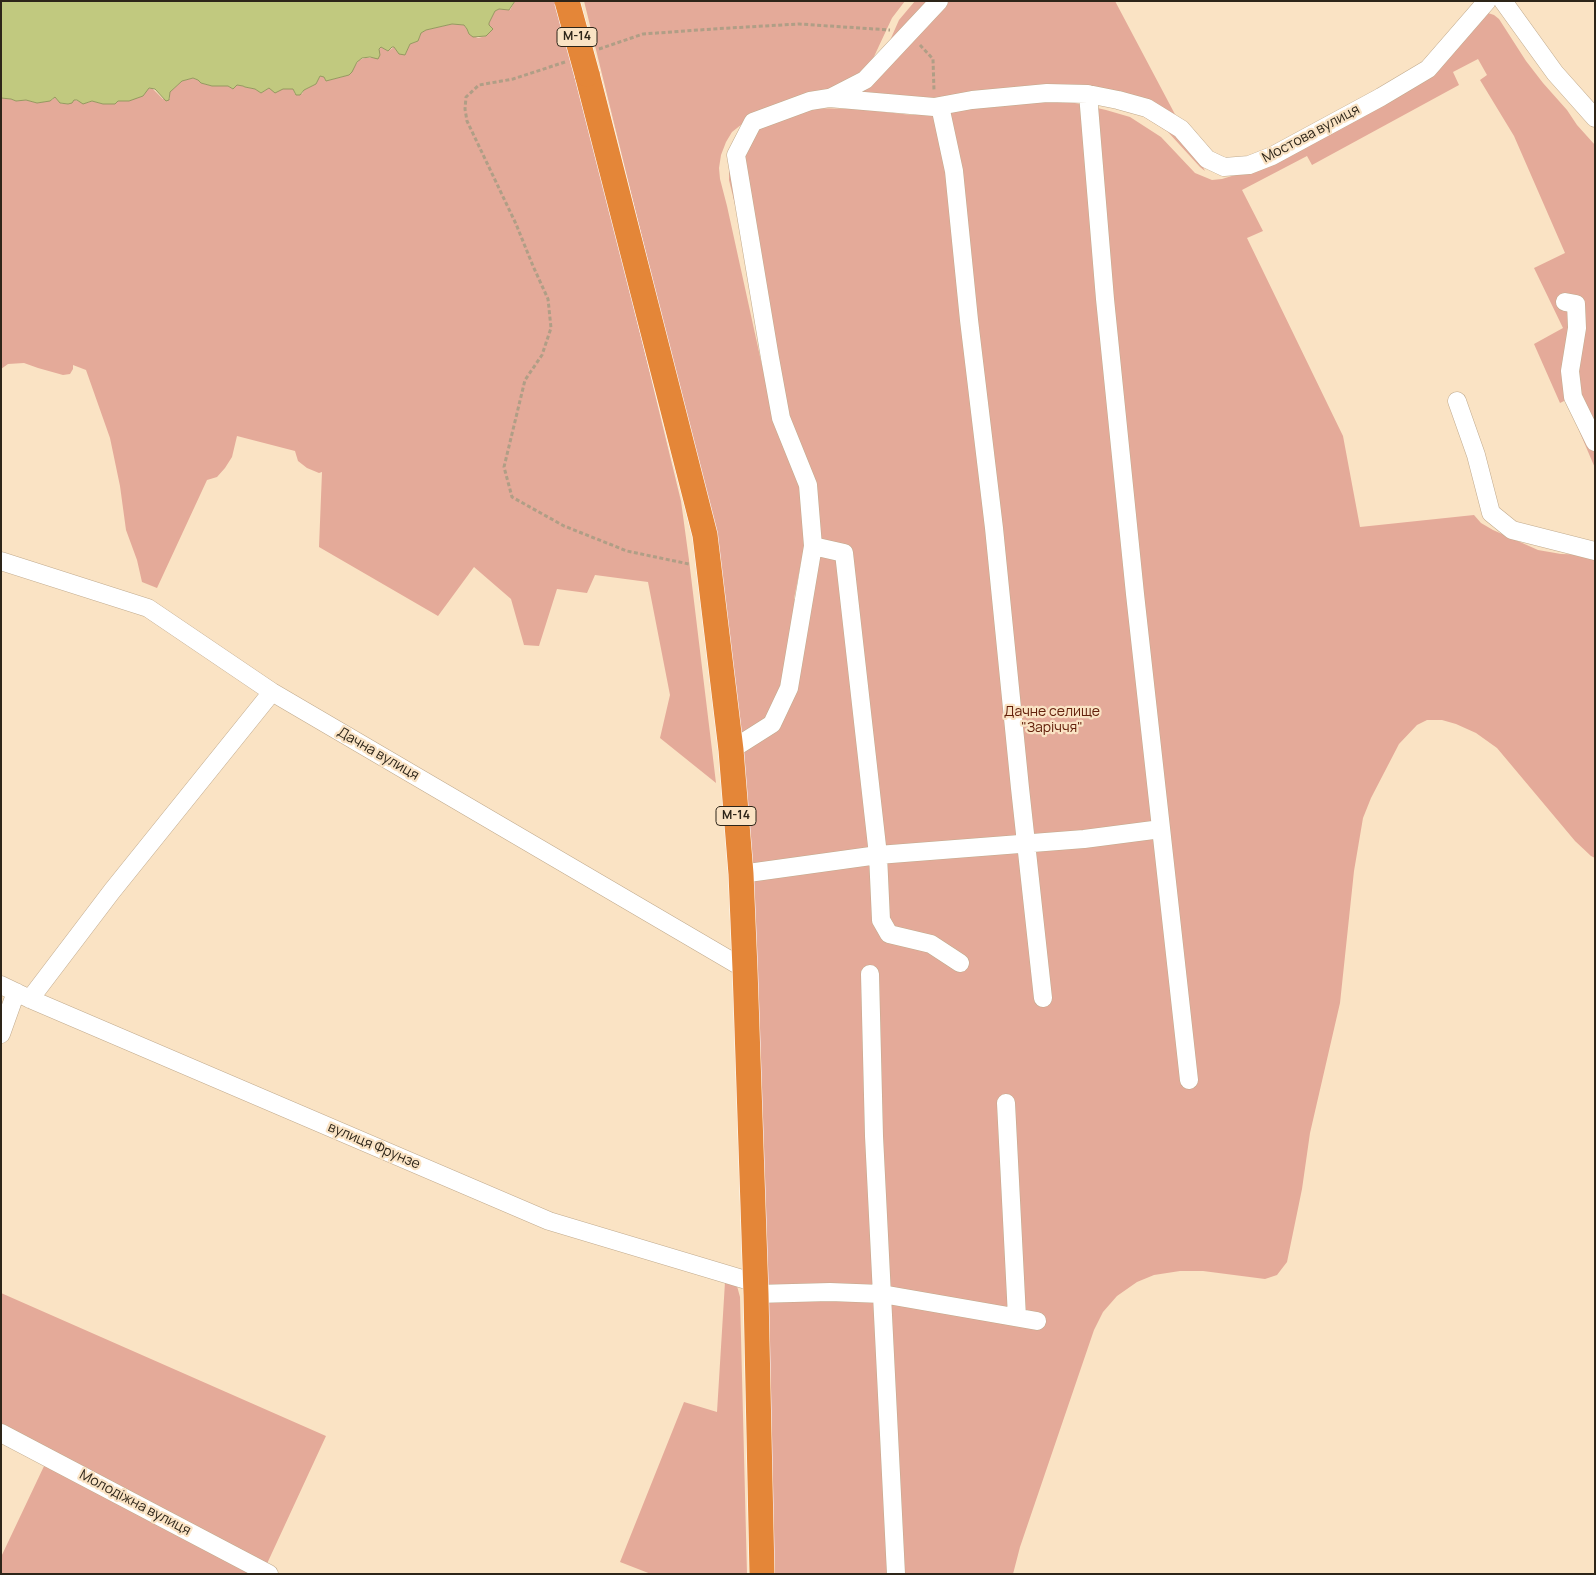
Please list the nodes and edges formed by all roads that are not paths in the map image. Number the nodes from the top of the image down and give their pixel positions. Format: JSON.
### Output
{"nodes":[{"id":1,"x":567,"y":1,"type":"edge"},
{"id":2,"x":939,"y":1,"type":"edge"},
{"id":3,"x":1487,"y":1,"type":"edge"},
{"id":4,"x":1503,"y":1,"type":"edge"},
{"id":5,"x":1088,"y":94,"type":"junction"},
{"id":6,"x":829,"y":98,"type":"junction"},
{"id":7,"x":940,"y":106,"type":"junction"},
{"id":8,"x":1595,"y":118,"type":"edge"},
{"id":9,"x":1565,"y":302,"type":"dead end"},
{"id":10,"x":1456,"y":401,"type":"dead end"},
{"id":11,"x":1595,"y":442,"type":"edge"},
{"id":12,"x":814,"y":546,"type":"junction"},
{"id":13,"x":1595,"y":552,"type":"edge"},
{"id":14,"x":1,"y":561,"type":"edge"},
{"id":15,"x":272,"y":692,"type":"junction"},
{"id":16,"x":731,"y":750,"type":"junction"},
{"id":17,"x":1161,"y":829,"type":"junction"},
{"id":18,"x":1026,"y":844,"type":"junction"},
{"id":19,"x":878,"y":855,"type":"junction"},
{"id":20,"x":741,"y":874,"type":"junction"},
{"id":21,"x":960,"y":963,"type":"dead end"},
{"id":22,"x":746,"y":970,"type":"junction"},
{"id":23,"x":870,"y":974,"type":"dead end"},
{"id":24,"x":16,"y":992,"type":"edge"},
{"id":25,"x":1043,"y":998,"type":"dead end"},
{"id":26,"x":1,"y":1034,"type":"edge"},
{"id":27,"x":1189,"y":1080,"type":"dead end"},
{"id":28,"x":1006,"y":1103,"type":"dead end"},
{"id":29,"x":756,"y":1289,"type":"junction"},
{"id":30,"x":882,"y":1294,"type":"junction"},
{"id":31,"x":1018,"y":1318,"type":"junction"},
{"id":32,"x":1037,"y":1321,"type":"dead end"},
{"id":33,"x":1,"y":1433,"type":"edge"},
{"id":34,"x":268,"y":1574,"type":"edge"},
{"id":35,"x":762,"y":1574,"type":"edge"},
{"id":36,"x":896,"y":1574,"type":"edge"}],
"edges":[{"from":1,"to":16,"type":"highway","number":"М-14","bridge":true},
{"from":2,"to":6,"type":"street"},
{"from":3,"to":5,"type":"street","name":"Мостова вулиця"},
{"from":4,"to":8,"type":"street"},
{"from":5,"to":7,"type":"street","name":"Мостова вулиця"},
{"from":5,"to":17,"type":"street"},
{"from":6,"to":7,"type":"street","name":"Мостова вулиця"},
{"from":6,"to":12,"type":"street"},
{"from":7,"to":18,"type":"street"},
{"from":9,"to":11,"type":"street"},
{"from":10,"to":13,"type":"street"},
{"from":12,"to":16,"type":"street"},
{"from":12,"to":19,"type":"street"},
{"from":14,"to":15,"type":"street","name":"Дачна вулиця"},
{"from":15,"to":22,"type":"street","name":"Дачна вулиця"},
{"from":15,"to":24,"type":"street"},
{"from":16,"to":20,"type":"highway","number":"М-14"},
{"from":17,"to":18,"type":"street"},
{"from":17,"to":27,"type":"street"},
{"from":18,"to":19,"type":"street"},
{"from":18,"to":25,"type":"street"},
{"from":19,"to":20,"type":"street"},
{"from":19,"to":21,"type":"street"},
{"from":20,"to":22,"type":"highway","number":"М-14"},
{"from":22,"to":29,"type":"highway","number":"М-14"},
{"from":23,"to":30,"type":"street"},
{"from":24,"to":26,"type":"street"},
{"from":24,"to":29,"type":"street","name":"вулиця Фрунзе"},
{"from":28,"to":31,"type":"street"},
{"from":29,"to":30,"type":"street","name":"вулиця Фрунзе"},
{"from":29,"to":35,"type":"highway","number":"М-14"},
{"from":30,"to":31,"type":"street","name":"вулиця Фрунзе"},
{"from":30,"to":36,"type":"street"},
{"from":31,"to":32,"type":"street","name":"вулиця Фрунзе"},
{"from":33,"to":34,"type":"street","name":"Молодіжна вулиця"}]}
